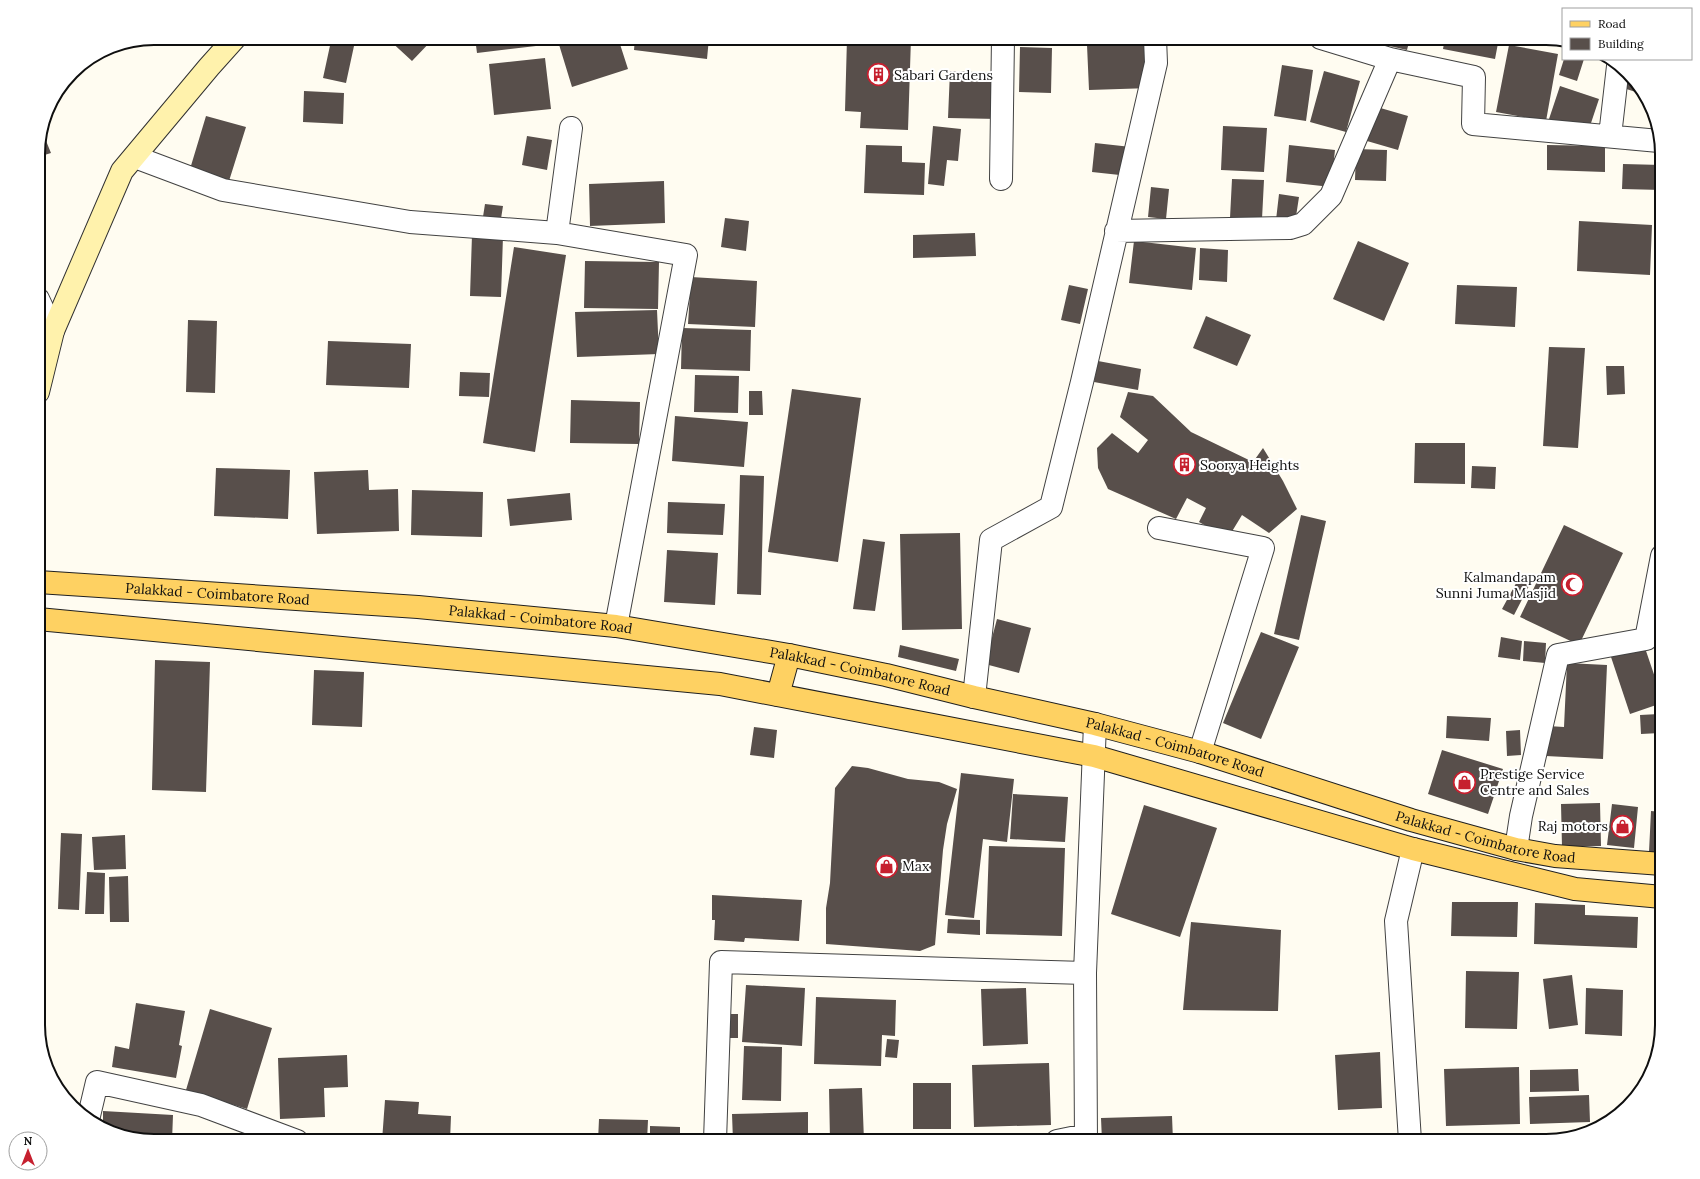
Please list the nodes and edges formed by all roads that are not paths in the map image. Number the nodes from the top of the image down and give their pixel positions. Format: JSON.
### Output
{"nodes":[{"id":1,"x":229,"y":45,"type":"edge"},
{"id":2,"x":1003,"y":45,"type":"edge"},
{"id":3,"x":1155,"y":45,"type":"edge"},
{"id":4,"x":1344,"y":45,"type":"edge"},
{"id":5,"x":1390,"y":59,"type":"junction"},
{"id":6,"x":1617,"y":71,"type":"edge"},
{"id":7,"x":571,"y":128,"type":"dead end"},
{"id":8,"x":1610,"y":136,"type":"junction"},
{"id":9,"x":1654,"y":140,"type":"edge"},
{"id":10,"x":134,"y":157,"type":"junction"},
{"id":11,"x":1001,"y":179,"type":"dead end"},
{"id":12,"x":1116,"y":231,"type":"junction"},
{"id":13,"x":557,"y":233,"type":"junction"},
{"id":14,"x":45,"y":314,"type":"edge"},
{"id":15,"x":53,"y":331,"type":"junction"},
{"id":16,"x":45,"y":364,"type":"edge"},
{"id":17,"x":1159,"y":528,"type":"dead end"},
{"id":18,"x":45,"y":582,"type":"edge"},
{"id":19,"x":1655,"y":592,"type":"edge"},
{"id":20,"x":45,"y":620,"type":"edge"},
{"id":21,"x":616,"y":626,"type":"junction"},
{"id":22,"x":789,"y":655,"type":"junction"},
{"id":23,"x":778,"y":695,"type":"junction"},
{"id":24,"x":974,"y":697,"type":"junction"},
{"id":25,"x":1095,"y":724,"type":"junction"},
{"id":26,"x":1200,"y":752,"type":"junction"},
{"id":27,"x":1094,"y":756,"type":"junction"},
{"id":28,"x":1413,"y":849,"type":"junction"},
{"id":29,"x":1516,"y":849,"type":"junction"},
{"id":30,"x":1655,"y":863,"type":"edge"},
{"id":31,"x":1655,"y":896,"type":"edge"},
{"id":32,"x":1085,"y":973,"type":"junction"},
{"id":33,"x":90,"y":1113,"type":"edge"},
{"id":34,"x":248,"y":1132,"type":"edge"},
{"id":35,"x":259,"y":1134,"type":"edge"},
{"id":36,"x":715,"y":1134,"type":"edge"},
{"id":37,"x":1086,"y":1134,"type":"edge"},
{"id":38,"x":1410,"y":1134,"type":"edge"}],
"edges":[{"from":1,"to":10,"type":"street"},
{"from":2,"to":11,"type":"street"},
{"from":3,"to":12,"type":"street"},
{"from":4,"to":5,"type":"street"},
{"from":5,"to":8,"type":"street"},
{"from":5,"to":12,"type":"street"},
{"from":6,"to":8,"type":"street"},
{"from":7,"to":13,"type":"street"},
{"from":8,"to":9,"type":"street"},
{"from":10,"to":13,"type":"street"},
{"from":10,"to":15,"type":"street"},
{"from":12,"to":24,"type":"street"},
{"from":13,"to":21,"type":"street"},
{"from":14,"to":15,"type":"street"},
{"from":15,"to":16,"type":"street"},
{"from":17,"to":26,"type":"street"},
{"from":18,"to":21,"type":"main road","name":"Palakkad - Coimbatore Road"},
{"from":19,"to":29,"type":"street"},
{"from":20,"to":23,"type":"main road","name":"Palakkad - Coimbatore Road"},
{"from":21,"to":22,"type":"main road","name":"Palakkad - Coimbatore Road"},
{"from":22,"to":23,"type":"main road"},
{"from":22,"to":24,"type":"main road","name":"Palakkad - Coimbatore Road"},
{"from":23,"to":27,"type":"main road","name":"Palakkad - Coimbatore Road"},
{"from":24,"to":25,"type":"main road","name":"Palakkad - Coimbatore Road"},
{"from":25,"to":26,"type":"main road","name":"Palakkad - Coimbatore Road"},
{"from":25,"to":27,"type":"street"},
{"from":26,"to":29,"type":"main road","name":"Palakkad - Coimbatore Road"},
{"from":27,"to":28,"type":"main road","name":"Palakkad - Coimbatore Road"},
{"from":27,"to":32,"type":"street"},
{"from":28,"to":31,"type":"main road","name":"Palakkad - Coimbatore Road"},
{"from":28,"to":38,"type":"street"},
{"from":29,"to":30,"type":"main road","name":"Palakkad - Coimbatore Road"},
{"from":32,"to":36,"type":"street"},
{"from":32,"to":37,"type":"street"},
{"from":33,"to":34,"type":"street"},
{"from":34,"to":35,"type":"street"}]}
